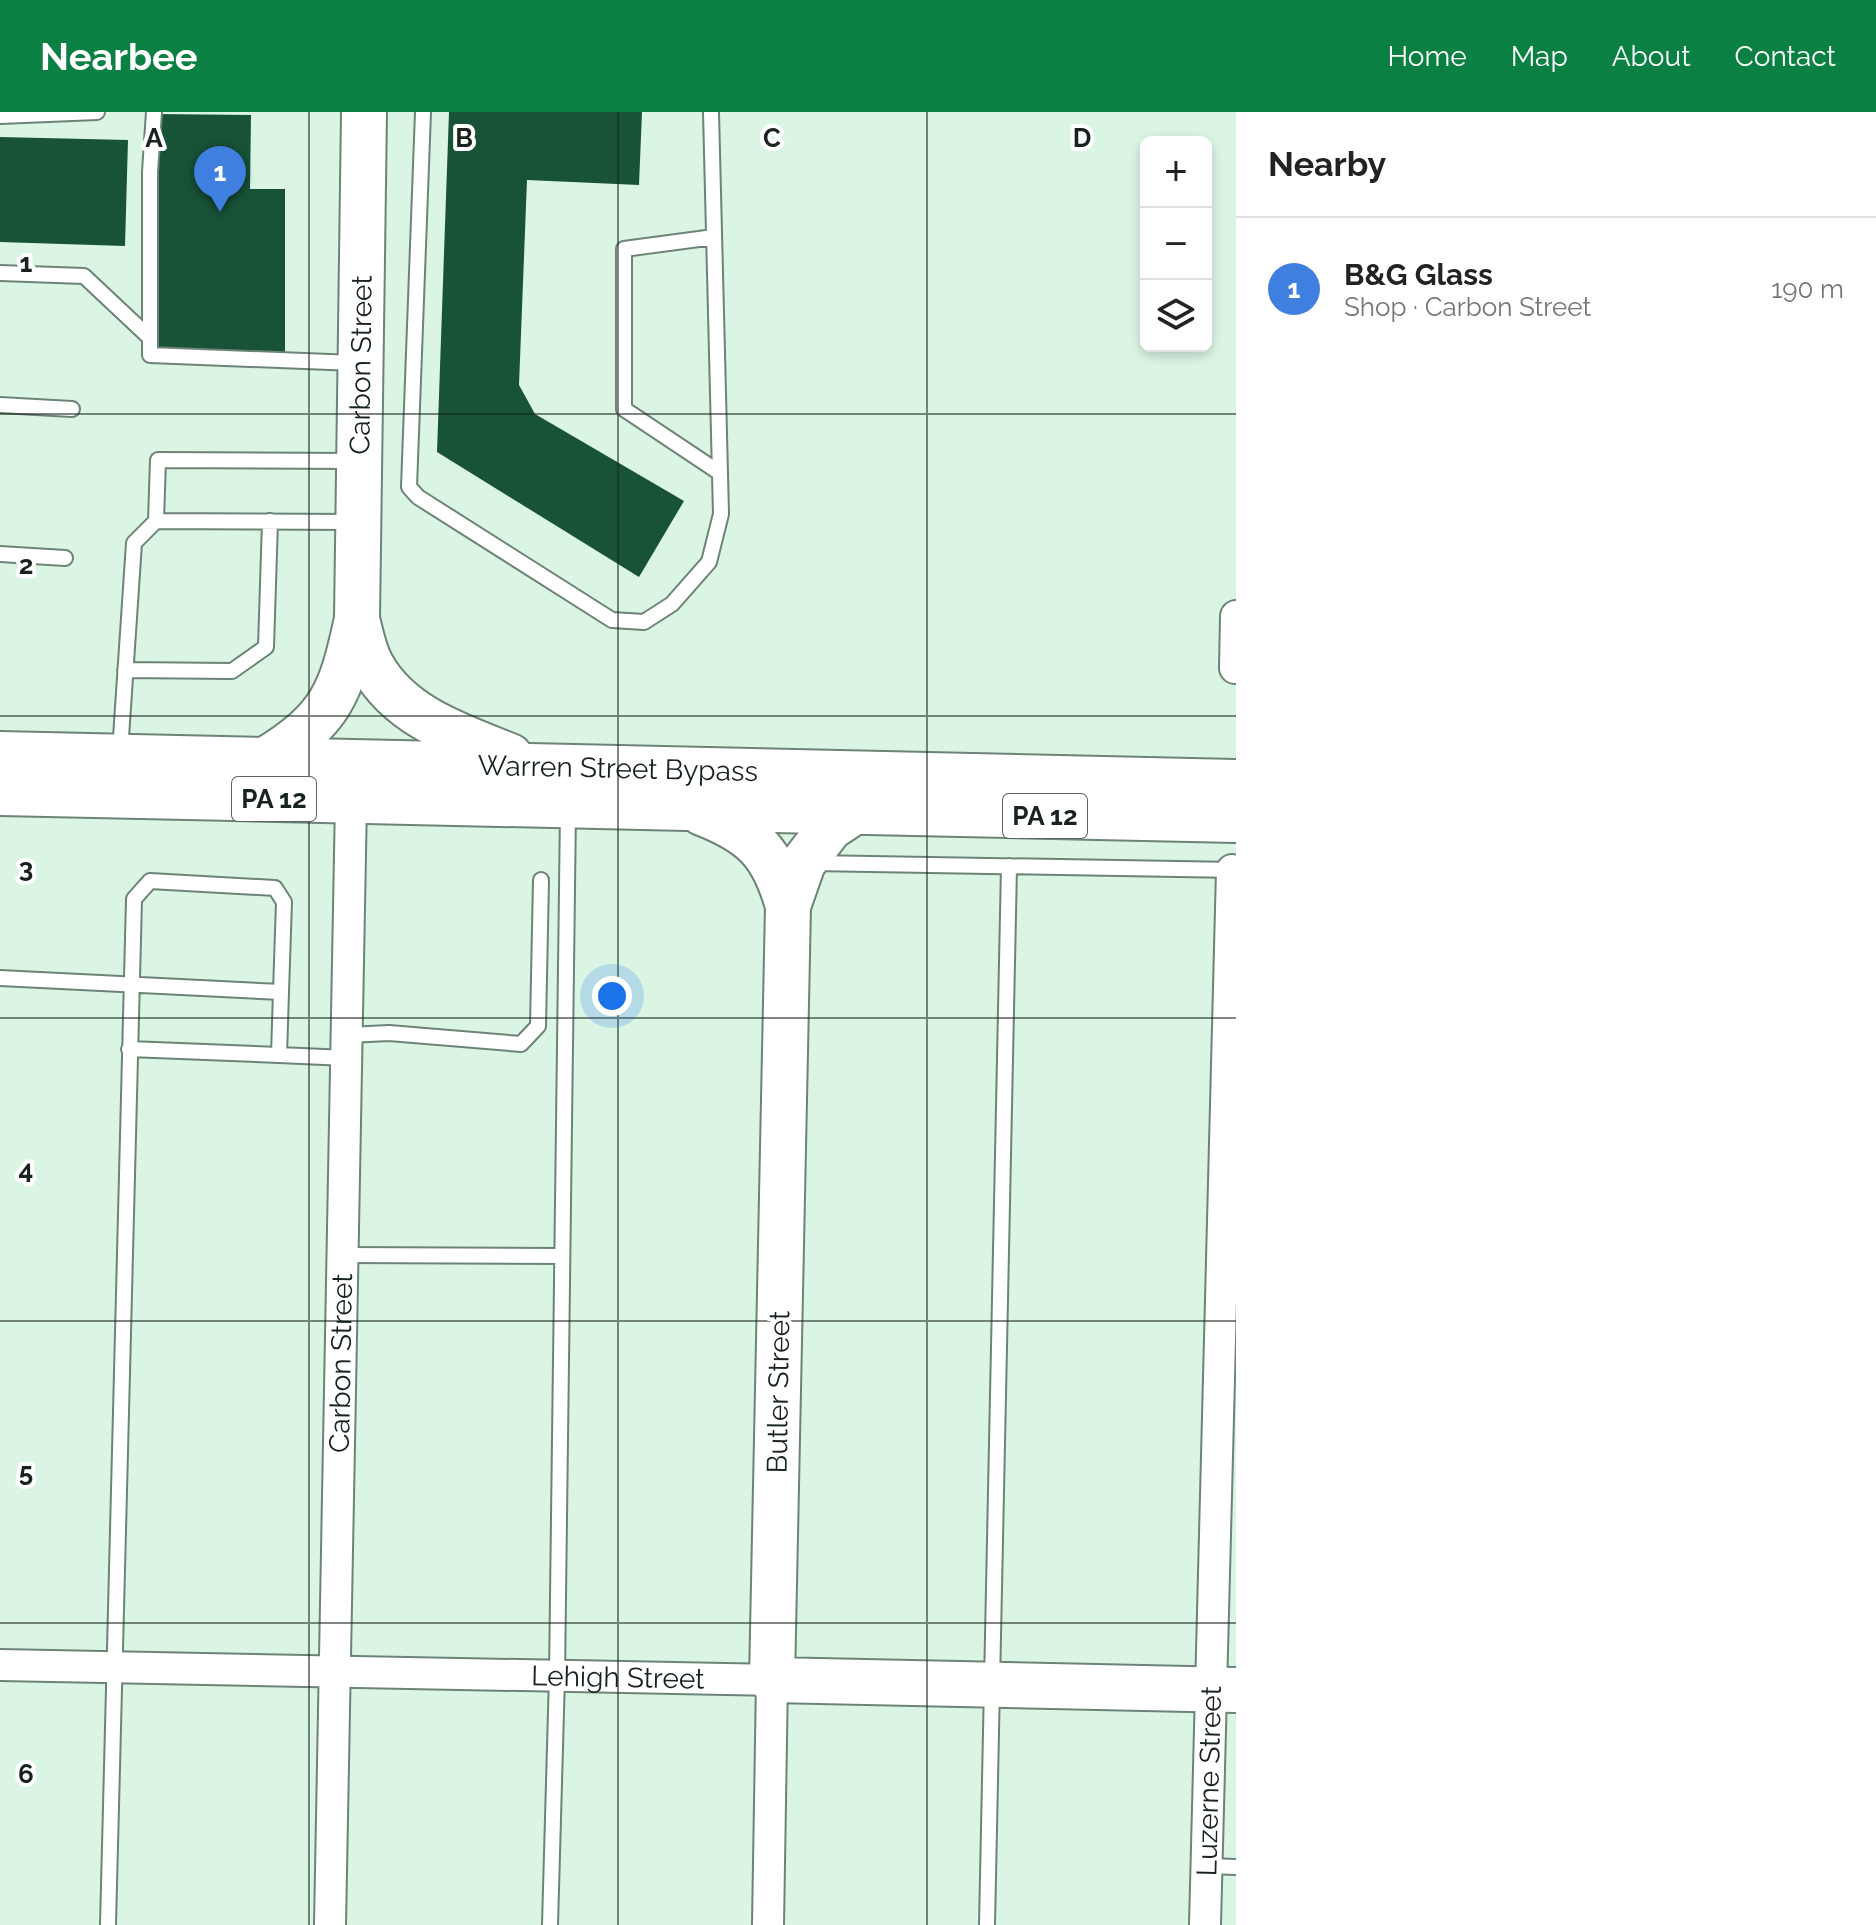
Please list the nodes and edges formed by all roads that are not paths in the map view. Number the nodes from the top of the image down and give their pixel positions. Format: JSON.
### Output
{"nodes":[{"id":1,"x":97,"y":112,"type":"edge"},
{"id":2,"x":154,"y":112,"type":"edge"},
{"id":3,"x":364,"y":112,"type":"edge"},
{"id":4,"x":423,"y":112,"type":"edge"},
{"id":5,"x":711,"y":112,"type":"edge"},
{"id":6,"x":0,"y":116,"type":"edge"},
{"id":7,"x":714,"y":237,"type":"junction"},
{"id":8,"x":0,"y":273,"type":"edge"},
{"id":9,"x":150,"y":338,"type":"junction"},
{"id":10,"x":360,"y":363,"type":"junction"},
{"id":11,"x":0,"y":405,"type":"edge"},
{"id":12,"x":72,"y":409,"type":"dead end"},
{"id":13,"x":358,"y":461,"type":"junction"},
{"id":14,"x":720,"y":473,"type":"junction"},
{"id":15,"x":156,"y":521,"type":"junction"},
{"id":16,"x":270,"y":521,"type":"junction"},
{"id":17,"x":357,"y":522,"type":"junction"},
{"id":18,"x":0,"y":554,"type":"edge"},
{"id":19,"x":65,"y":558,"type":"dead end"},
{"id":20,"x":1236,"y":616,"type":"edge"},
{"id":21,"x":357,"y":619,"type":"junction"},
{"id":22,"x":1235,"y":668,"type":"edge"},
{"id":23,"x":125,"y":670,"type":"junction"},
{"id":24,"x":0,"y":754,"type":"edge"},
{"id":25,"x":120,"y":756,"type":"junction"},
{"id":26,"x":265,"y":760,"type":"junction"},
{"id":27,"x":535,"y":766,"type":"junction"},
{"id":28,"x":1236,"y":782,"type":"edge"},
{"id":29,"x":0,"y":793,"type":"edge"},
{"id":30,"x":856,"y":793,"type":"junction"},
{"id":31,"x":351,"y":801,"type":"junction"},
{"id":32,"x":568,"y":806,"type":"junction"},
{"id":33,"x":689,"y":808,"type":"junction"},
{"id":34,"x":1236,"y":820,"type":"edge"},
{"id":35,"x":803,"y":863,"type":"junction"},
{"id":36,"x":1009,"y":866,"type":"junction"},
{"id":37,"x":1234,"y":870,"type":"edge"},
{"id":38,"x":541,"y":880,"type":"dead end"},
{"id":39,"x":788,"y":906,"type":"junction"},
{"id":40,"x":0,"y":978,"type":"edge"},
{"id":41,"x":130,"y":986,"type":"junction"},
{"id":42,"x":281,"y":992,"type":"junction"},
{"id":43,"x":347,"y":1046,"type":"junction"},
{"id":44,"x":129,"y":1049,"type":"junction"},
{"id":45,"x":279,"y":1055,"type":"junction"},
{"id":46,"x":343,"y":1255,"type":"junction"},
{"id":47,"x":561,"y":1256,"type":"junction"},
{"id":48,"x":0,"y":1665,"type":"edge"},
{"id":49,"x":115,"y":1667,"type":"junction"},
{"id":50,"x":336,"y":1671,"type":"junction"},
{"id":51,"x":557,"y":1676,"type":"junction"},
{"id":52,"x":772,"y":1680,"type":"junction"},
{"id":53,"x":992,"y":1685,"type":"junction"},
{"id":54,"x":1224,"y":1690,"type":"edge"},
{"id":55,"x":1221,"y":1866,"type":"edge"},
{"id":56,"x":108,"y":1925,"type":"edge"},
{"id":57,"x":330,"y":1925,"type":"edge"},
{"id":58,"x":550,"y":1925,"type":"edge"},
{"id":59,"x":768,"y":1925,"type":"edge"},
{"id":60,"x":987,"y":1925,"type":"edge"},
{"id":61,"x":1205,"y":1925,"type":"edge"}],
"edges":[{"from":1,"to":6,"type":"lane"},
{"from":2,"to":9,"type":"lane"},
{"from":3,"to":10,"type":"main road","name":"Carbon Street"},
{"from":4,"to":14,"type":"lane"},
{"from":5,"to":7,"type":"lane"},
{"from":7,"to":14,"type":"lane"},
{"from":7,"to":14,"type":"lane"},
{"from":8,"to":9,"type":"lane"},
{"from":9,"to":10,"type":"lane"},
{"from":10,"to":13,"type":"main road","name":"Carbon Street"},
{"from":11,"to":12,"type":"lane"},
{"from":13,"to":15,"type":"lane"},
{"from":13,"to":17,"type":"main road","name":"Carbon Street"},
{"from":15,"to":16,"type":"lane"},
{"from":15,"to":23,"type":"lane"},
{"from":16,"to":17,"type":"lane"},
{"from":16,"to":23,"type":"lane"},
{"from":17,"to":21,"type":"main road","name":"Carbon Street"},
{"from":18,"to":19,"type":"lane"},
{"from":20,"to":22,"type":"street"},
{"from":21,"to":26,"type":"main road"},
{"from":21,"to":27,"type":"main road"},
{"from":23,"to":25,"type":"lane"},
{"from":24,"to":25,"type":"main road","name":"Warren Street Bypass","number":"PA 12"},
{"from":25,"to":26,"type":"main road","name":"Warren Street Bypass","number":"PA 12"},
{"from":26,"to":27,"type":"main road","name":"Warren Street Bypass","number":"PA 12"},
{"from":27,"to":30,"type":"main road","name":"Warren Street Bypass","number":"PA 12"},
{"from":28,"to":30,"type":"main road","name":"Warren Street Bypass","number":"PA 12"},
{"from":29,"to":31,"type":"main road","name":"Warren Street Bypass","number":"PA 12"},
{"from":30,"to":33,"type":"main road","name":"Warren Street Bypass","number":"PA 12"},
{"from":30,"to":34,"type":"main road","name":"Warren Street Bypass","number":"PA 12"},
{"from":30,"to":35,"type":"main road","name":"Butler Street"},
{"from":31,"to":32,"type":"main road","name":"Warren Street Bypass","number":"PA 12"},
{"from":31,"to":43,"type":"street","name":"Carbon Street"},
{"from":32,"to":33,"type":"main road","name":"Warren Street Bypass","number":"PA 12"},
{"from":32,"to":47,"type":"lane"},
{"from":33,"to":39,"type":"main road"},
{"from":35,"to":36,"type":"lane"},
{"from":35,"to":39,"type":"main road","name":"Butler Street"},
{"from":36,"to":37,"type":"lane"},
{"from":36,"to":53,"type":"lane"},
{"from":37,"to":54,"type":"street","name":"Luzerne Street"},
{"from":38,"to":43,"type":"lane"},
{"from":39,"to":52,"type":"main road","name":"Butler Street"},
{"from":40,"to":41,"type":"lane"},
{"from":41,"to":42,"type":"lane"},
{"from":41,"to":42,"type":"lane"},
{"from":41,"to":44,"type":"lane"},
{"from":42,"to":45,"type":"lane"},
{"from":43,"to":45,"type":"lane"},
{"from":43,"to":46,"type":"street","name":"Carbon Street"},
{"from":44,"to":45,"type":"lane"},
{"from":44,"to":49,"type":"lane"},
{"from":46,"to":47,"type":"lane"},
{"from":46,"to":50,"type":"street","name":"Carbon Street"},
{"from":47,"to":51,"type":"lane"},
{"from":48,"to":49,"type":"street","name":"Lehigh Street"},
{"from":49,"to":50,"type":"street","name":"Lehigh Street"},
{"from":49,"to":56,"type":"lane"},
{"from":50,"to":51,"type":"street","name":"Lehigh Street"},
{"from":50,"to":57,"type":"street","name":"Carbon Street"},
{"from":51,"to":52,"type":"street","name":"Lehigh Street"},
{"from":51,"to":58,"type":"lane"},
{"from":52,"to":53,"type":"main road","name":"Lehigh Street"},
{"from":52,"to":59,"type":"street","name":"Butler Street"},
{"from":53,"to":54,"type":"main road","name":"Lehigh Street"},
{"from":53,"to":60,"type":"lane"},
{"from":54,"to":55,"type":"street","name":"Luzerne Street"},
{"from":55,"to":61,"type":"street","name":"Luzerne Street"}]}
